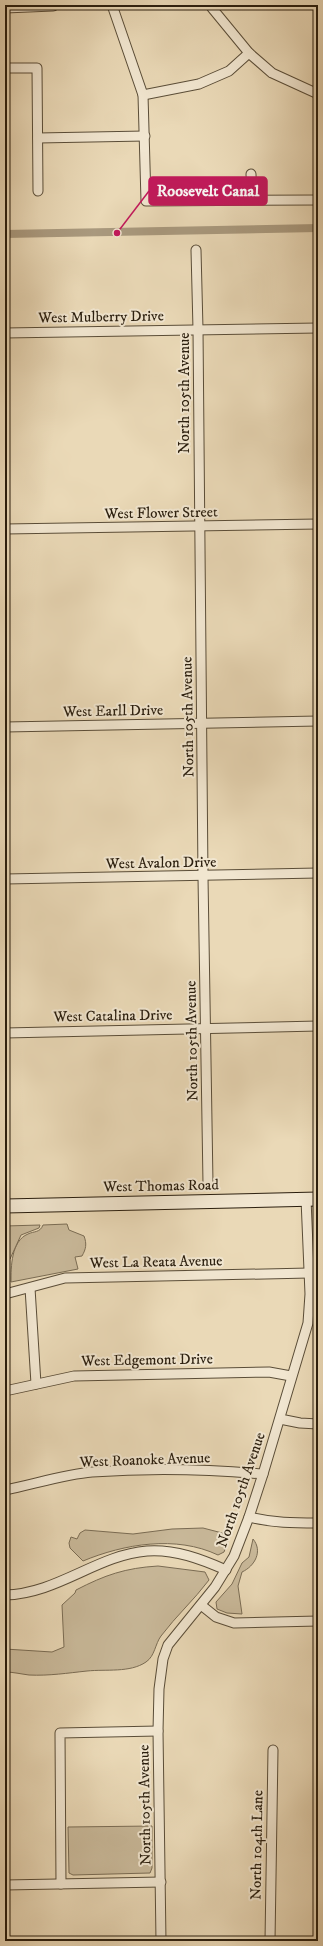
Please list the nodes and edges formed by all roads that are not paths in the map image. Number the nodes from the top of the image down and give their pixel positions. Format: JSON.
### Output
{"nodes":[{"id":1,"x":53,"y":5,"type":"edge"},
{"id":2,"x":112,"y":5,"type":"edge"},
{"id":3,"x":213,"y":6,"type":"edge"},
{"id":4,"x":5,"y":7,"type":"edge"},
{"id":5,"x":249,"y":53,"type":"junction"},
{"id":6,"x":5,"y":68,"type":"edge"},
{"id":7,"x":318,"y":94,"type":"edge"},
{"id":8,"x":143,"y":95,"type":"junction"},
{"id":9,"x":145,"y":136,"type":"junction"},
{"id":10,"x":38,"y":138,"type":"junction"},
{"id":11,"x":251,"y":174,"type":"dead end"},
{"id":12,"x":38,"y":191,"type":"dead end"},
{"id":13,"x":252,"y":200,"type":"junction"},
{"id":14,"x":318,"y":200,"type":"edge"},
{"id":15,"x":196,"y":250,"type":"dead end"},
{"id":16,"x":318,"y":328,"type":"edge"},
{"id":17,"x":198,"y":329,"type":"junction"},
{"id":18,"x":5,"y":333,"type":"edge"},
{"id":19,"x":318,"y":524,"type":"edge"},
{"id":20,"x":199,"y":527,"type":"junction"},
{"id":21,"x":5,"y":529,"type":"edge"},
{"id":22,"x":318,"y":721,"type":"edge"},
{"id":23,"x":203,"y":723,"type":"junction"},
{"id":24,"x":5,"y":727,"type":"edge"},
{"id":25,"x":318,"y":873,"type":"edge"},
{"id":26,"x":203,"y":877,"type":"junction"},
{"id":27,"x":5,"y":879,"type":"edge"},
{"id":28,"x":318,"y":1026,"type":"edge"},
{"id":29,"x":206,"y":1028,"type":"junction"},
{"id":30,"x":5,"y":1033,"type":"edge"},
{"id":31,"x":208,"y":1183,"type":"dead end"},
{"id":32,"x":312,"y":1199,"type":"edge"},
{"id":33,"x":5,"y":1206,"type":"edge"},
{"id":34,"x":309,"y":1273,"type":"junction"},
{"id":35,"x":30,"y":1288,"type":"junction"},
{"id":36,"x":5,"y":1294,"type":"edge"},
{"id":37,"x":308,"y":1323,"type":"junction"},
{"id":38,"x":318,"y":1324,"type":"edge"},
{"id":39,"x":291,"y":1376,"type":"junction"},
{"id":40,"x":36,"y":1384,"type":"junction"},
{"id":41,"x":5,"y":1391,"type":"edge"},
{"id":42,"x":280,"y":1419,"type":"junction"},
{"id":43,"x":318,"y":1424,"type":"edge"},
{"id":44,"x":263,"y":1474,"type":"junction"},
{"id":45,"x":5,"y":1490,"type":"edge"},
{"id":46,"x":249,"y":1517,"type":"junction"},
{"id":47,"x":318,"y":1523,"type":"edge"},
{"id":48,"x":226,"y":1570,"type":"junction"},
{"id":49,"x":5,"y":1595,"type":"edge"},
{"id":50,"x":201,"y":1605,"type":"junction"},
{"id":51,"x":318,"y":1621,"type":"edge"},
{"id":52,"x":158,"y":1731,"type":"junction"},
{"id":53,"x":272,"y":1750,"type":"dead end"},
{"id":54,"x":161,"y":1882,"type":"junction"},
{"id":55,"x":61,"y":1884,"type":"junction"},
{"id":56,"x":5,"y":1885,"type":"edge"},
{"id":57,"x":161,"y":1941,"type":"edge"},
{"id":58,"x":270,"y":1941,"type":"edge"}],
"edges":[{"from":1,"to":4,"type":"street"},
{"from":2,"to":8,"type":"street"},
{"from":3,"to":5,"type":"street"},
{"from":5,"to":7,"type":"street"},
{"from":5,"to":8,"type":"street"},
{"from":6,"to":10,"type":"street"},
{"from":8,"to":9,"type":"street"},
{"from":9,"to":10,"type":"street"},
{"from":9,"to":13,"type":"street"},
{"from":10,"to":12,"type":"street"},
{"from":11,"to":13,"type":"street"},
{"from":13,"to":14,"type":"street"},
{"from":15,"to":17,"type":"street","name":"North 105th Avenue"},
{"from":16,"to":17,"type":"street","name":"West Mulberry Drive"},
{"from":17,"to":18,"type":"street","name":"West Mulberry Drive"},
{"from":17,"to":20,"type":"street","name":"North 105th Avenue"},
{"from":19,"to":20,"type":"street","name":"West Flower Street"},
{"from":20,"to":21,"type":"street","name":"West Flower Street"},
{"from":20,"to":23,"type":"street","name":"North 105th Avenue"},
{"from":22,"to":23,"type":"street","name":"West Earll Drive"},
{"from":23,"to":24,"type":"street","name":"West Earll Drive"},
{"from":23,"to":26,"type":"street","name":"North 105th Avenue"},
{"from":25,"to":26,"type":"street","name":"West Avalon Drive"},
{"from":26,"to":27,"type":"street","name":"West Avalon Drive"},
{"from":26,"to":29,"type":"street","name":"North 105th Avenue"},
{"from":28,"to":29,"type":"street","name":"West Catalina Drive"},
{"from":29,"to":30,"type":"street","name":"West Catalina Drive"},
{"from":29,"to":31,"type":"street","name":"North 105th Avenue"},
{"from":32,"to":33,"type":"main road","name":"West Thomas Road"},
{"from":32,"to":34,"type":"street","name":"North 105th Avenue"},
{"from":34,"to":35,"type":"street","name":"West La Reata Avenue"},
{"from":34,"to":37,"type":"street","name":"North 105th Avenue"},
{"from":35,"to":36,"type":"street","name":"West La Reata Avenue"},
{"from":35,"to":40,"type":"street"},
{"from":37,"to":38,"type":"street"},
{"from":37,"to":39,"type":"street","name":"North 105th Avenue"},
{"from":39,"to":40,"type":"street","name":"West Edgemont Drive"},
{"from":39,"to":42,"type":"street","name":"North 105th Avenue"},
{"from":40,"to":41,"type":"street","name":"West Edgemont Drive"},
{"from":42,"to":43,"type":"street"},
{"from":42,"to":44,"type":"street","name":"North 105th Avenue"},
{"from":44,"to":45,"type":"street","name":"West Roanoke Avenue"},
{"from":44,"to":46,"type":"street","name":"North 105th Avenue"},
{"from":46,"to":47,"type":"street"},
{"from":46,"to":48,"type":"street","name":"North 105th Avenue"},
{"from":48,"to":49,"type":"street"},
{"from":48,"to":50,"type":"street","name":"North 105th Avenue"},
{"from":50,"to":51,"type":"street"},
{"from":50,"to":52,"type":"street","name":"North 105th Avenue"},
{"from":52,"to":54,"type":"street","name":"North 105th Avenue"},
{"from":52,"to":55,"type":"street"},
{"from":53,"to":58,"type":"street","name":"North 104th Lane"},
{"from":54,"to":55,"type":"street"},
{"from":54,"to":57,"type":"street","name":"North 105th Avenue"},
{"from":55,"to":56,"type":"street"}]}
